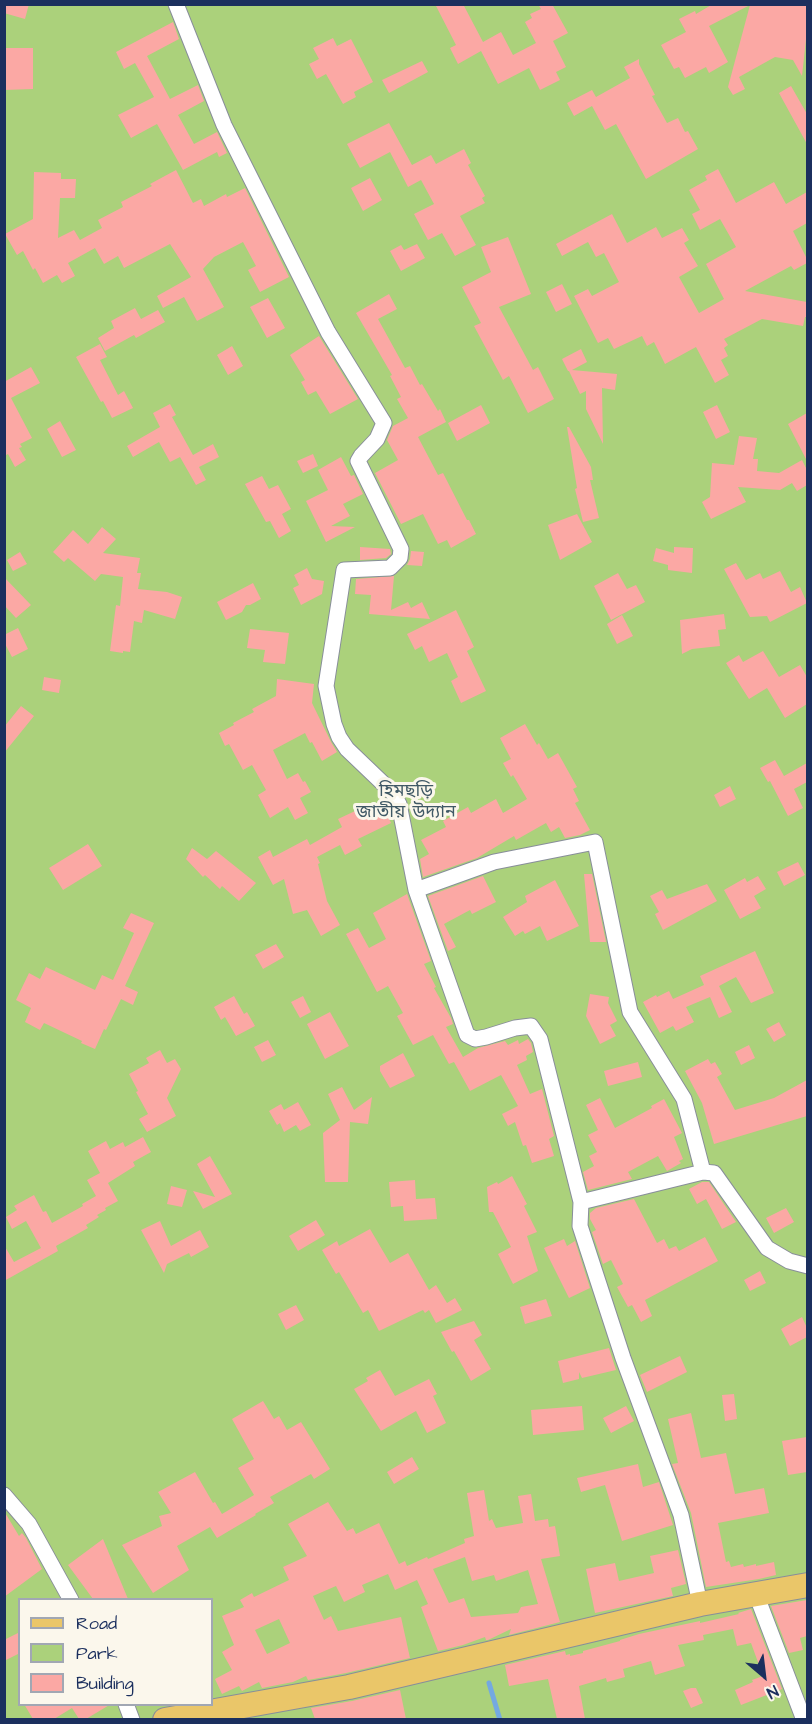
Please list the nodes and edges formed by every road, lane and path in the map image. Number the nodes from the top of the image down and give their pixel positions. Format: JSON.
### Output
{"nodes":[{"id":1,"x":176,"y":4,"type":"edge"},
{"id":2,"x":416,"y":890,"type":"junction"},
{"id":3,"x":703,"y":1172,"type":"junction"},
{"id":4,"x":581,"y":1202,"type":"junction"},
{"id":5,"x":807,"y":1266,"type":"edge"},
{"id":6,"x":4,"y":1495,"type":"edge"},
{"id":7,"x":807,"y":1585,"type":"edge"},
{"id":8,"x":756,"y":1594,"type":"junction"},
{"id":9,"x":70,"y":1598,"type":"edge"},
{"id":10,"x":700,"y":1604,"type":"junction"},
{"id":11,"x":165,"y":1719,"type":"edge"},
{"id":12,"x":804,"y":1719,"type":"edge"}],
"edges":[{"from":1,"to":2,"type":"street"},
{"from":2,"to":3,"type":"street"},
{"from":2,"to":4,"type":"street"},
{"from":3,"to":4,"type":"street"},
{"from":3,"to":5,"type":"street"},
{"from":4,"to":10,"type":"street"},
{"from":6,"to":9,"type":"street"},
{"from":7,"to":8,"type":"main road"},
{"from":8,"to":10,"type":"main road"},
{"from":8,"to":12,"type":"street"},
{"from":10,"to":11,"type":"main road"}]}
